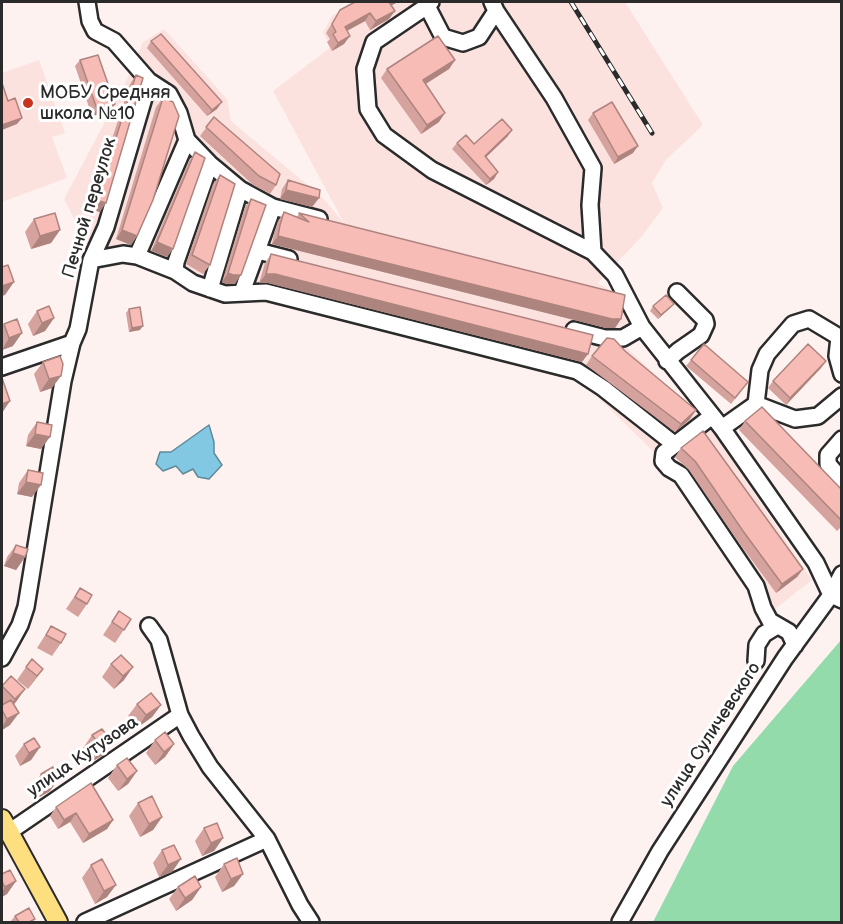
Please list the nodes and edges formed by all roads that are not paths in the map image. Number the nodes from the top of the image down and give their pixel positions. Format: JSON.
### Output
{"nodes":[{"id":1,"x":87,"y":2,"type":"edge"},
{"id":2,"x":429,"y":4,"type":"edge"},
{"id":3,"x":494,"y":7,"type":"edge"},
{"id":4,"x":149,"y":81,"type":"junction"},
{"id":5,"x":188,"y":140,"type":"junction"},
{"id":6,"x":210,"y":165,"type":"junction"},
{"id":7,"x":240,"y":189,"type":"junction"},
{"id":8,"x":273,"y":207,"type":"junction"},
{"id":9,"x":331,"y":222,"type":"edge"},
{"id":10,"x":258,"y":252,"type":"junction"},
{"id":11,"x":593,"y":252,"type":"junction"},
{"id":12,"x":137,"y":255,"type":"junction"},
{"id":13,"x":91,"y":260,"type":"junction"},
{"id":14,"x":304,"y":263,"type":"edge"},
{"id":15,"x":175,"y":271,"type":"junction"},
{"id":16,"x":210,"y":289,"type":"junction"},
{"id":17,"x":607,"y":291,"type":"edge"},
{"id":18,"x":242,"y":292,"type":"junction"},
{"id":19,"x":677,"y":292,"type":"dead end"},
{"id":20,"x":625,"y":295,"type":"junction"},
{"id":21,"x":559,"y":326,"type":"edge"},
{"id":22,"x":642,"y":327,"type":"junction"},
{"id":23,"x":841,"y":337,"type":"edge"},
{"id":24,"x":72,"y":343,"type":"junction"},
{"id":25,"x":667,"y":361,"type":"junction"},
{"id":26,"x":2,"y":367,"type":"edge"},
{"id":27,"x":842,"y":374,"type":"edge"},
{"id":28,"x":842,"y":396,"type":"edge"},
{"id":29,"x":683,"y":402,"type":"edge"},
{"id":30,"x":756,"y":404,"type":"junction"},
{"id":31,"x":717,"y":422,"type":"junction"},
{"id":32,"x":842,"y":439,"type":"edge"},
{"id":33,"x":674,"y":444,"type":"junction"},
{"id":34,"x":842,"y":480,"type":"edge"},
{"id":35,"x":842,"y":574,"type":"edge"},
{"id":36,"x":836,"y":597,"type":"edge"},
{"id":37,"x":149,"y":626,"type":"dead end"},
{"id":38,"x":777,"y":626,"type":"junction"},
{"id":39,"x":795,"y":645,"type":"junction"},
{"id":40,"x":2,"y":658,"type":"edge"},
{"id":41,"x":756,"y":661,"type":"dead end"},
{"id":42,"x":180,"y":715,"type":"junction"},
{"id":43,"x":5,"y":826,"type":"edge"},
{"id":44,"x":267,"y":839,"type":"junction"},
{"id":45,"x":58,"y":922,"type":"edge"},
{"id":46,"x":85,"y":922,"type":"edge"},
{"id":47,"x":311,"y":922,"type":"edge"},
{"id":48,"x":620,"y":922,"type":"edge"}],
"edges":[{"from":1,"to":4,"type":"street"},
{"from":2,"to":3,"type":"street"},
{"from":2,"to":11,"type":"street"},
{"from":3,"to":11,"type":"street"},
{"from":4,"to":5,"type":"street"},
{"from":4,"to":13,"type":"street","name":"Печной переулок"},
{"from":5,"to":6,"type":"street"},
{"from":5,"to":12,"type":"street"},
{"from":6,"to":7,"type":"street"},
{"from":6,"to":15,"type":"street"},
{"from":7,"to":8,"type":"street"},
{"from":7,"to":16,"type":"street"},
{"from":8,"to":9,"type":"street"},
{"from":8,"to":10,"type":"street"},
{"from":10,"to":14,"type":"street"},
{"from":10,"to":18,"type":"street"},
{"from":11,"to":20,"type":"street"},
{"from":12,"to":13,"type":"street"},
{"from":12,"to":15,"type":"street"},
{"from":13,"to":24,"type":"street","name":"Печной переулок"},
{"from":15,"to":16,"type":"street"},
{"from":16,"to":18,"type":"street"},
{"from":17,"to":20,"type":"street"},
{"from":18,"to":33,"type":"street"},
{"from":19,"to":25,"type":"street"},
{"from":20,"to":22,"type":"street"},
{"from":21,"to":22,"type":"street"},
{"from":22,"to":25,"type":"street"},
{"from":23,"to":27,"type":"street"},
{"from":23,"to":30,"type":"street"},
{"from":24,"to":26,"type":"street"},
{"from":24,"to":40,"type":"street","name":"Печной переулок"},
{"from":25,"to":31,"type":"street"},
{"from":28,"to":30,"type":"street"},
{"from":29,"to":31,"type":"street"},
{"from":30,"to":31,"type":"street"},
{"from":31,"to":33,"type":"street"},
{"from":31,"to":36,"type":"street"},
{"from":32,"to":34,"type":"street"},
{"from":33,"to":38,"type":"street"},
{"from":35,"to":36,"type":"street","name":"улица Суличевского"},
{"from":36,"to":39,"type":"street","name":"улица Суличевского"},
{"from":37,"to":42,"type":"street"},
{"from":38,"to":39,"type":"street"},
{"from":38,"to":41,"type":"street"},
{"from":39,"to":48,"type":"street","name":"улица Суличевского"},
{"from":42,"to":43,"type":"street","name":"улица Кутузова"},
{"from":42,"to":44,"type":"street"},
{"from":43,"to":45,"type":"main road"},
{"from":44,"to":46,"type":"street"},
{"from":44,"to":47,"type":"street"}]}
